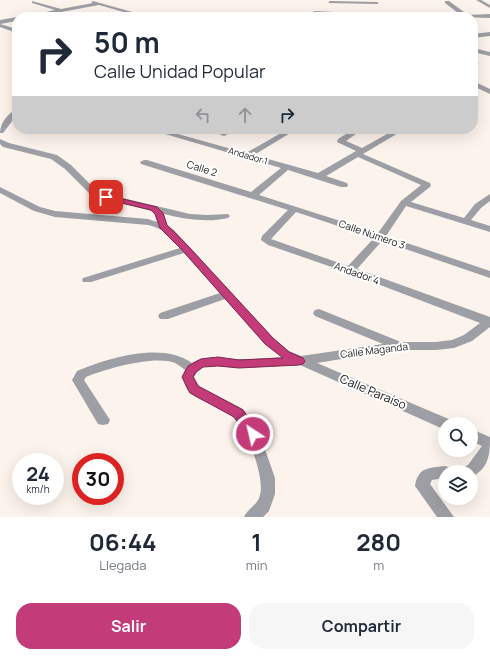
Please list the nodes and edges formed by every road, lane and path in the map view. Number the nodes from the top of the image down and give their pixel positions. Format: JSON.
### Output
{"nodes":[{"id":1,"x":84,"y":0,"type":"edge"},
{"id":2,"x":478,"y":0,"type":"edge"},
{"id":3,"x":34,"y":2,"type":"dead end"},
{"id":4,"x":448,"y":2,"type":"dead end"},
{"id":5,"x":98,"y":4,"type":"junction"},
{"id":6,"x":327,"y":4,"type":"edge"},
{"id":7,"x":377,"y":4,"type":"dead end"},
{"id":8,"x":490,"y":7,"type":"edge"},
{"id":9,"x":60,"y":11,"type":"junction"},
{"id":10,"x":54,"y":12,"type":"edge"},
{"id":11,"x":128,"y":12,"type":"edge"},
{"id":12,"x":315,"y":12,"type":"edge"},
{"id":13,"x":461,"y":12,"type":"edge"},
{"id":14,"x":490,"y":16,"type":"edge"},
{"id":15,"x":478,"y":17,"type":"edge"},
{"id":16,"x":12,"y":20,"type":"edge"},
{"id":17,"x":0,"y":22,"type":"edge"},
{"id":18,"x":0,"y":25,"type":"edge"},
{"id":19,"x":12,"y":29,"type":"edge"},
{"id":20,"x":490,"y":34,"type":"edge"},
{"id":21,"x":480,"y":35,"type":"joint"},
{"id":22,"x":490,"y":38,"type":"edge"},
{"id":23,"x":478,"y":51,"type":"edge"},
{"id":24,"x":490,"y":54,"type":"edge"},
{"id":25,"x":478,"y":86,"type":"edge"},
{"id":26,"x":482,"y":88,"type":"junction"},
{"id":27,"x":478,"y":89,"type":"edge"},
{"id":28,"x":490,"y":92,"type":"edge"},
{"id":29,"x":12,"y":116,"type":"edge"},
{"id":30,"x":9,"y":119,"type":"junction"},
{"id":31,"x":12,"y":119,"type":"edge"},
{"id":32,"x":0,"y":131,"type":"edge"},
{"id":33,"x":170,"y":134,"type":"edge"},
{"id":34,"x":284,"y":134,"type":"edge"},
{"id":35,"x":352,"y":134,"type":"edge"},
{"id":36,"x":393,"y":134,"type":"edge"},
{"id":37,"x":0,"y":141,"type":"edge"},
{"id":38,"x":359,"y":152,"type":"junction"},
{"id":39,"x":247,"y":156,"type":"junction"},
{"id":40,"x":144,"y":162,"type":"dead end"},
{"id":41,"x":287,"y":167,"type":"junction"},
{"id":42,"x":319,"y":176,"type":"junction"},
{"id":43,"x":344,"y":185,"type":"dead end"},
{"id":44,"x":0,"y":190,"type":"edge"},
{"id":45,"x":253,"y":195,"type":"junction"},
{"id":46,"x":490,"y":197,"type":"edge"},
{"id":47,"x":404,"y":203,"type":"junction"},
{"id":48,"x":296,"y":208,"type":"junction"},
{"id":49,"x":154,"y":209,"type":"junction"},
{"id":50,"x":225,"y":216,"type":"dead end"},
{"id":51,"x":466,"y":221,"type":"junction"},
{"id":52,"x":163,"y":226,"type":"junction"},
{"id":53,"x":490,"y":229,"type":"edge"},
{"id":54,"x":381,"y":236,"type":"junction"},
{"id":55,"x":186,"y":249,"type":"junction"},
{"id":56,"x":350,"y":270,"type":"junction"},
{"id":57,"x":490,"y":275,"type":"edge"},
{"id":58,"x":87,"y":280,"type":"dead end"},
{"id":59,"x":226,"y":295,"type":"junction"},
{"id":60,"x":319,"y":313,"type":"dead end"},
{"id":61,"x":164,"y":316,"type":"dead end"},
{"id":62,"x":490,"y":321,"type":"edge"},
{"id":63,"x":397,"y":346,"type":"junction"},
{"id":64,"x":299,"y":361,"type":"junction"},
{"id":65,"x":192,"y":369,"type":"junction"},
{"id":66,"x":103,"y":420,"type":"dead end"},
{"id":67,"x":438,"y":421,"type":"edge"},
{"id":68,"x":478,"y":438,"type":"edge"},
{"id":69,"x":490,"y":444,"type":"edge"},
{"id":70,"x":476,"y":465,"type":"edge"},
{"id":71,"x":438,"y":473,"type":"edge"},
{"id":72,"x":252,"y":517,"type":"edge"},
{"id":73,"x":446,"y":517,"type":"edge"}],
"edges":[{"from":1,"to":5,"type":"street"},
{"from":2,"to":8,"type":"street"},
{"from":3,"to":9,"type":"street"},
{"from":4,"to":13,"type":"street"},
{"from":5,"to":9,"type":"street"},
{"from":5,"to":11,"type":"street"},
{"from":6,"to":7,"type":"street"},
{"from":6,"to":12,"type":"street"},
{"from":9,"to":10,"type":"street"},
{"from":14,"to":15,"type":"street"},
{"from":16,"to":17,"type":"street"},
{"from":18,"to":19,"type":"street"},
{"from":20,"to":21,"type":"street"},
{"from":21,"to":22,"type":"street"},
{"from":23,"to":24,"type":"street"},
{"from":25,"to":26,"type":"street"},
{"from":26,"to":27,"type":"street"},
{"from":26,"to":28,"type":"street"},
{"from":29,"to":30,"type":"street"},
{"from":30,"to":31,"type":"street"},
{"from":30,"to":32,"type":"street"},
{"from":33,"to":39,"type":"street","name":"Andador 1"},
{"from":34,"to":39,"type":"street"},
{"from":35,"to":38,"type":"street"},
{"from":36,"to":38,"type":"street"},
{"from":37,"to":49,"type":"street"},
{"from":38,"to":42,"type":"street"},
{"from":38,"to":47,"type":"street"},
{"from":39,"to":41,"type":"street","name":"Andador 1"},
{"from":40,"to":45,"type":"street","name":"Calle 2"},
{"from":41,"to":42,"type":"street","name":"Andador 1"},
{"from":41,"to":45,"type":"street"},
{"from":42,"to":43,"type":"street","name":"Andador 1"},
{"from":44,"to":52,"type":"street"},
{"from":45,"to":48,"type":"street","name":"Calle Número 3"},
{"from":46,"to":51,"type":"street"},
{"from":47,"to":51,"type":"street"},
{"from":47,"to":54,"type":"street"},
{"from":48,"to":54,"type":"street","name":"Calle Número 3"},
{"from":48,"to":56,"type":"street","name":"Andador 4"},
{"from":49,"to":50,"type":"street"},
{"from":49,"to":52,"type":"street","name":"Calle Paraíso"},
{"from":51,"to":53,"type":"street"},
{"from":52,"to":55,"type":"street","name":"Calle Paraíso"},
{"from":54,"to":56,"type":"street"},
{"from":54,"to":57,"type":"street","name":"Calle Número 3"},
{"from":55,"to":58,"type":"street"},
{"from":55,"to":59,"type":"street","name":"Calle Paraíso"},
{"from":56,"to":62,"type":"street","name":"Andador 4"},
{"from":59,"to":61,"type":"street"},
{"from":59,"to":64,"type":"street","name":"Calle Paraíso"},
{"from":60,"to":63,"type":"street"},
{"from":62,"to":63,"type":"street","name":"Calle Maganda"},
{"from":63,"to":64,"type":"street","name":"Calle Maganda"},
{"from":64,"to":65,"type":"street","name":"Calle Maganda"},
{"from":64,"to":67,"type":"street","name":"Calle Paraíso"},
{"from":65,"to":66,"type":"street"},
{"from":65,"to":72,"type":"street"},
{"from":68,"to":69,"type":"street"},
{"from":69,"to":70,"type":"street"},
{"from":71,"to":73,"type":"street"}]}
